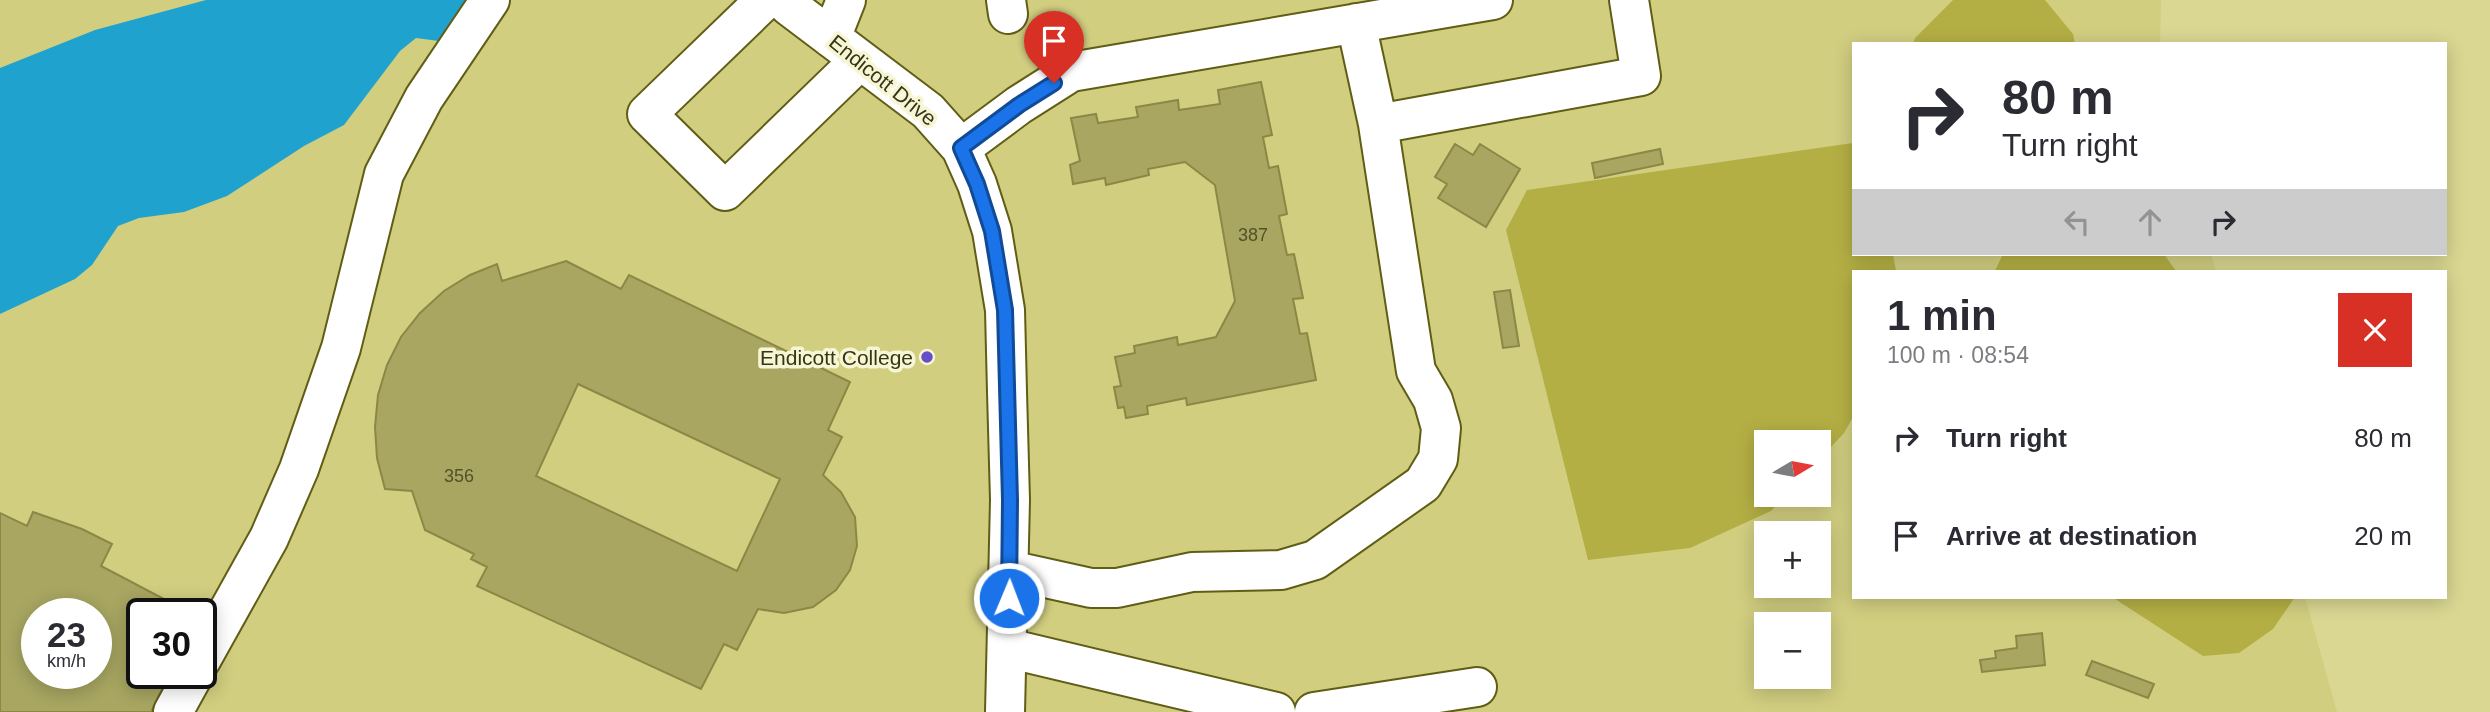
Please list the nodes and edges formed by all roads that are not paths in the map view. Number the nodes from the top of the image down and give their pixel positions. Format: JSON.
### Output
{"nodes":[{"id":1,"x":490,"y":0,"type":"edge"},
{"id":2,"x":765,"y":0,"type":"edge"},
{"id":3,"x":783,"y":0,"type":"edge"},
{"id":4,"x":846,"y":0,"type":"edge"},
{"id":5,"x":1493,"y":0,"type":"edge"},
{"id":6,"x":1629,"y":0,"type":"edge"},
{"id":7,"x":1356,"y":23,"type":"junction"},
{"id":8,"x":846,"y":49,"type":"junction"},
{"id":9,"x":1378,"y":124,"type":"junction"},
{"id":10,"x":961,"y":148,"type":"junction"},
{"id":11,"x":1009,"y":570,"type":"junction"},
{"id":12,"x":217,"y":631,"type":"edge"},
{"id":13,"x":1007,"y":648,"type":"junction"},
{"id":14,"x":1477,"y":687,"type":"dead end"},
{"id":15,"x":186,"y":689,"type":"edge"},
{"id":16,"x":173,"y":712,"type":"edge"},
{"id":17,"x":1005,"y":712,"type":"edge"},
{"id":18,"x":1276,"y":712,"type":"edge"},
{"id":19,"x":1314,"y":712,"type":"edge"}],
"edges":[{"from":1,"to":12,"type":"street"},
{"from":2,"to":8,"type":"street"},
{"from":3,"to":8,"type":"street","name":"Endicott Drive"},
{"from":4,"to":8,"type":"street"},
{"from":5,"to":7,"type":"street"},
{"from":6,"to":9,"type":"street"},
{"from":7,"to":9,"type":"street"},
{"from":7,"to":10,"type":"street"},
{"from":8,"to":10,"type":"street","name":"Endicott Drive"},
{"from":9,"to":11,"type":"street"},
{"from":10,"to":11,"type":"street","name":"Endicott Drive"},
{"from":11,"to":13,"type":"street","name":"Endicott Drive"},
{"from":13,"to":17,"type":"street","name":"Endicott Drive"},
{"from":13,"to":18,"type":"street"},
{"from":14,"to":19,"type":"street"},
{"from":15,"to":16,"type":"street"}]}
